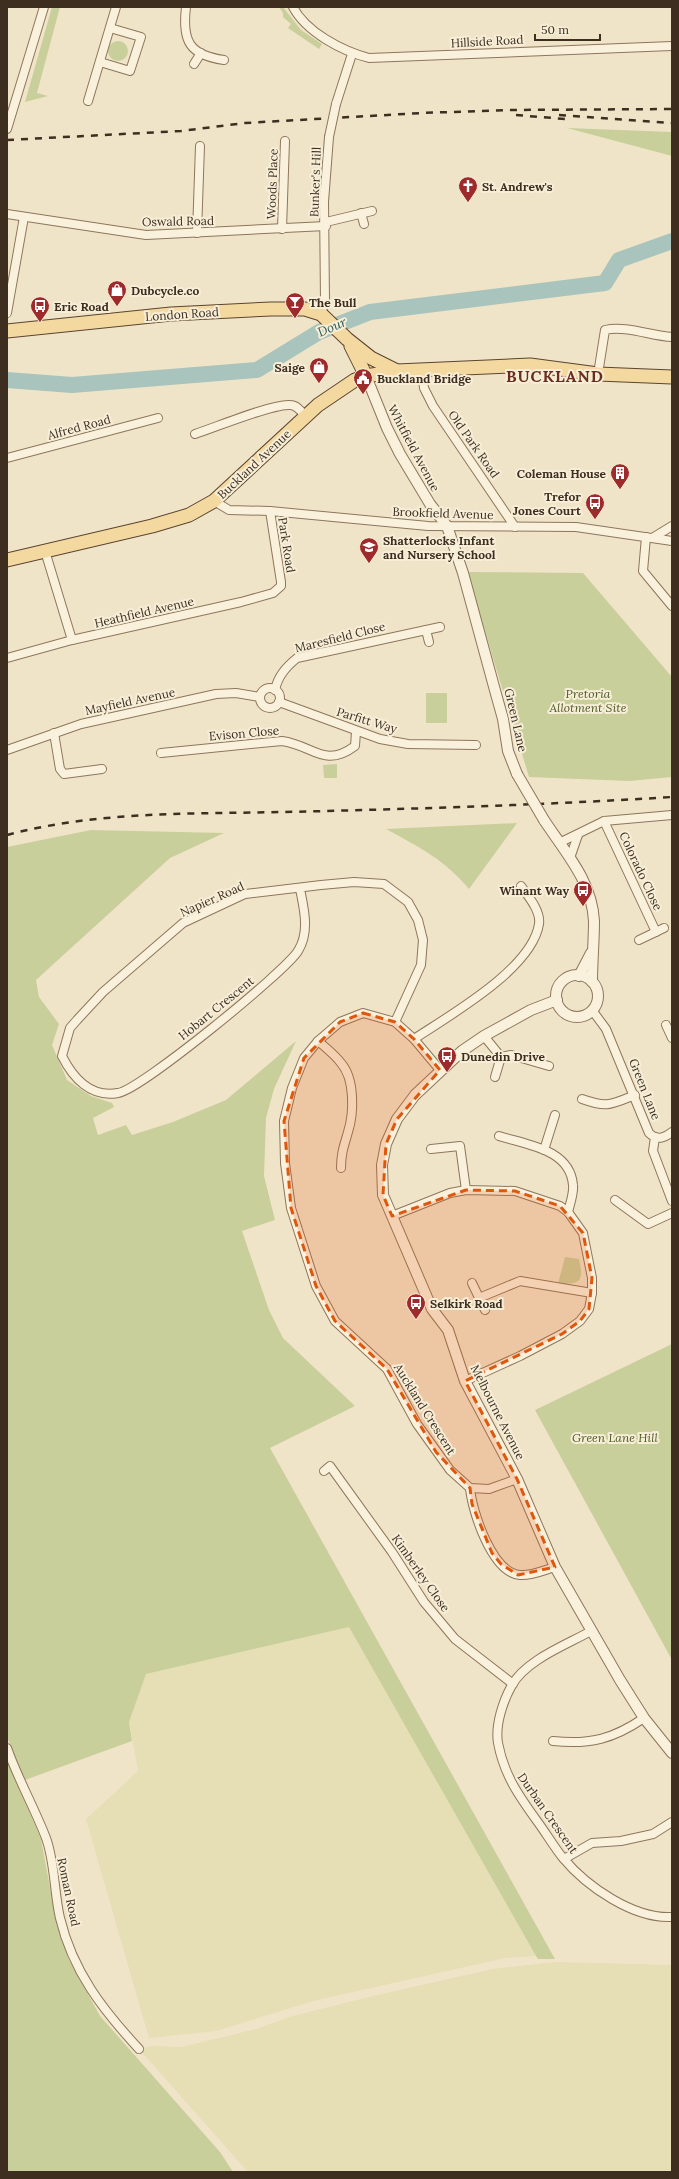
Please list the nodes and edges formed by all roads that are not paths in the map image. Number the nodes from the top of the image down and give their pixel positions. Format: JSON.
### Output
{"nodes":[{"id":1,"x":44,"y":7,"type":"edge"},
{"id":2,"x":116,"y":7,"type":"edge"},
{"id":3,"x":186,"y":7,"type":"edge"},
{"id":4,"x":293,"y":7,"type":"edge"},
{"id":5,"x":110,"y":28,"type":"junction"},
{"id":6,"x":672,"y":46,"type":"edge"},
{"id":7,"x":201,"y":53,"type":"junction"},
{"id":8,"x":352,"y":54,"type":"junction"},
{"id":9,"x":224,"y":60,"type":"dead end"},
{"id":10,"x":100,"y":62,"type":"junction"},
{"id":11,"x":194,"y":64,"type":"dead end"},
{"id":12,"x":88,"y":101,"type":"dead end"},
{"id":13,"x":7,"y":129,"type":"edge"},
{"id":14,"x":286,"y":141,"type":"dead end"},
{"id":15,"x":200,"y":146,"type":"dead end"},
{"id":16,"x":372,"y":210,"type":"dead end"},
{"id":17,"x":361,"y":213,"type":"junction"},
{"id":18,"x":7,"y":214,"type":"edge"},
{"id":19,"x":24,"y":217,"type":"junction"},
{"id":20,"x":326,"y":224,"type":"junction"},
{"id":21,"x":364,"y":224,"type":"dead end"},
{"id":22,"x":282,"y":228,"type":"junction"},
{"id":23,"x":197,"y":233,"type":"junction"},
{"id":24,"x":7,"y":313,"type":"edge"},
{"id":25,"x":325,"y":317,"type":"junction"},
{"id":26,"x":7,"y":331,"type":"edge"},
{"id":27,"x":672,"y":337,"type":"edge"},
{"id":28,"x":347,"y":339,"type":"junction"},
{"id":29,"x":397,"y":371,"type":"junction"},
{"id":30,"x":422,"y":371,"type":"junction"},
{"id":31,"x":598,"y":374,"type":"junction"},
{"id":32,"x":366,"y":376,"type":"junction"},
{"id":33,"x":672,"y":377,"type":"edge"},
{"id":34,"x":305,"y":416,"type":"junction"},
{"id":35,"x":158,"y":418,"type":"dead end"},
{"id":36,"x":195,"y":434,"type":"dead end"},
{"id":37,"x":7,"y":458,"type":"edge"},
{"id":38,"x":214,"y":501,"type":"junction"},
{"id":39,"x":270,"y":511,"type":"junction"},
{"id":40,"x":447,"y":526,"type":"junction"},
{"id":41,"x":672,"y":526,"type":"edge"},
{"id":42,"x":515,"y":527,"type":"junction"},
{"id":43,"x":650,"y":537,"type":"junction"},
{"id":44,"x":672,"y":541,"type":"edge"},
{"id":45,"x":45,"y":551,"type":"junction"},
{"id":46,"x":7,"y":560,"type":"edge"},
{"id":47,"x":281,"y":582,"type":"joint"},
{"id":48,"x":672,"y":606,"type":"edge"},
{"id":49,"x":440,"y":627,"type":"dead end"},
{"id":50,"x":426,"y":630,"type":"junction"},
{"id":51,"x":72,"y":640,"type":"junction"},
{"id":52,"x":429,"y":642,"type":"dead end"},
{"id":53,"x":7,"y":658,"type":"edge"},
{"id":54,"x":275,"y":690,"type":"junction"},
{"id":55,"x":260,"y":697,"type":"junction"},
{"id":56,"x":279,"y":702,"type":"junction"},
{"id":57,"x":356,"y":732,"type":"junction"},
{"id":58,"x":54,"y":733,"type":"junction"},
{"id":59,"x":476,"y":745,"type":"dead end"},
{"id":60,"x":7,"y":750,"type":"edge"},
{"id":61,"x":161,"y":753,"type":"dead end"},
{"id":62,"x":102,"y":769,"type":"dead end"},
{"id":63,"x":672,"y":815,"type":"edge"},
{"id":64,"x":604,"y":821,"type":"junction"},
{"id":65,"x":578,"y":835,"type":"junction"},
{"id":66,"x":559,"y":843,"type":"junction"},
{"id":67,"x":570,"y":858,"type":"junction"},
{"id":68,"x":521,"y":886,"type":"dead end"},
{"id":69,"x":300,"y":889,"type":"junction"},
{"id":70,"x":664,"y":928,"type":"dead end"},
{"id":71,"x":656,"y":932,"type":"junction"},
{"id":72,"x":639,"y":940,"type":"dead end"},
{"id":73,"x":591,"y":953,"type":"junction"},
{"id":74,"x":579,"y":976,"type":"junction"},
{"id":75,"x":592,"y":982,"type":"junction"},
{"id":76,"x":557,"y":1000,"type":"junction"},
{"id":77,"x":592,"y":1010,"type":"junction"},
{"id":78,"x":395,"y":1022,"type":"junction"},
{"id":79,"x":666,"y":1025,"type":"dead end"},
{"id":80,"x":484,"y":1036,"type":"junction"},
{"id":81,"x":672,"y":1038,"type":"edge"},
{"id":82,"x":414,"y":1039,"type":"junction"},
{"id":83,"x":318,"y":1041,"type":"junction"},
{"id":84,"x":501,"y":1057,"type":"junction"},
{"id":85,"x":549,"y":1066,"type":"dead end"},
{"id":86,"x":440,"y":1070,"type":"junction"},
{"id":87,"x":495,"y":1077,"type":"dead end"},
{"id":88,"x":85,"y":1087,"type":"joint"},
{"id":89,"x":635,"y":1095,"type":"junction"},
{"id":90,"x":582,"y":1099,"type":"dead end"},
{"id":91,"x":555,"y":1115,"type":"dead end"},
{"id":92,"x":672,"y":1132,"type":"edge"},
{"id":93,"x":499,"y":1136,"type":"dead end"},
{"id":94,"x":655,"y":1137,"type":"junction"},
{"id":95,"x":431,"y":1148,"type":"dead end"},
{"id":96,"x":544,"y":1150,"type":"junction"},
{"id":97,"x":341,"y":1168,"type":"dead end"},
{"id":98,"x":466,"y":1190,"type":"junction"},
{"id":99,"x":615,"y":1200,"type":"dead end"},
{"id":100,"x":672,"y":1201,"type":"edge"},
{"id":101,"x":568,"y":1212,"type":"junction"},
{"id":102,"x":672,"y":1213,"type":"edge"},
{"id":103,"x":392,"y":1216,"type":"junction"},
{"id":104,"x":472,"y":1283,"type":"dead end"},
{"id":105,"x":592,"y":1293,"type":"junction"},
{"id":106,"x":479,"y":1298,"type":"junction"},
{"id":107,"x":485,"y":1310,"type":"dead end"},
{"id":108,"x":465,"y":1381,"type":"junction"},
{"id":109,"x":324,"y":1471,"type":"dead end"},
{"id":110,"x":517,"y":1479,"type":"junction"},
{"id":111,"x":470,"y":1488,"type":"junction"},
{"id":112,"x":555,"y":1567,"type":"junction"},
{"id":113,"x":591,"y":1631,"type":"junction"},
{"id":114,"x":513,"y":1684,"type":"junction"},
{"id":115,"x":644,"y":1718,"type":"junction"},
{"id":116,"x":553,"y":1741,"type":"dead end"},
{"id":117,"x":7,"y":1748,"type":"edge"},
{"id":118,"x":672,"y":1753,"type":"edge"},
{"id":119,"x":672,"y":1822,"type":"edge"},
{"id":120,"x":564,"y":1859,"type":"junction"},
{"id":121,"x":672,"y":1917,"type":"edge"},
{"id":122,"x":139,"y":2049,"type":"dead end"}],
"edges":[{"from":1,"to":13,"type":"street"},
{"from":2,"to":5,"type":"street"},
{"from":3,"to":7,"type":"street"},
{"from":4,"to":8,"type":"street"},
{"from":5,"to":10,"type":"street"},
{"from":5,"to":10,"type":"street"},
{"from":6,"to":8,"type":"street","name":"Hillside Road"},
{"from":7,"to":9,"type":"street"},
{"from":7,"to":11,"type":"street"},
{"from":8,"to":20,"type":"street","name":"Bunker's Hill","bridge":true},
{"from":10,"to":12,"type":"street"},
{"from":14,"to":22,"type":"street","name":"Woods Place"},
{"from":15,"to":23,"type":"street"},
{"from":16,"to":17,"type":"street","name":"Oswald Road"},
{"from":17,"to":20,"type":"street","name":"Oswald Road"},
{"from":17,"to":21,"type":"street"},
{"from":18,"to":19,"type":"street","name":"Oswald Road"},
{"from":19,"to":23,"type":"street","name":"Oswald Road"},
{"from":19,"to":24,"type":"street"},
{"from":20,"to":22,"type":"street","name":"Oswald Road"},
{"from":20,"to":25,"type":"street","name":"Bunker's Hill"},
{"from":22,"to":23,"type":"street","name":"Oswald Road"},
{"from":25,"to":26,"type":"main road","name":"London Road"},
{"from":25,"to":28,"type":"main road"},
{"from":27,"to":31,"type":"street"},
{"from":28,"to":29,"type":"main road"},
{"from":28,"to":32,"type":"main road"},
{"from":29,"to":30,"type":"main road","name":"Buckland Avenue"},
{"from":29,"to":32,"type":"main road","name":"Buckland Avenue"},
{"from":30,"to":31,"type":"main road","name":"Buckland Avenue"},
{"from":30,"to":42,"type":"street","name":"Old Park Road"},
{"from":31,"to":33,"type":"main road","name":"Buckland Avenue"},
{"from":32,"to":34,"type":"main road","name":"Buckland Avenue"},
{"from":32,"to":40,"type":"street","name":"Whitfield Avenue"},
{"from":34,"to":36,"type":"street"},
{"from":34,"to":38,"type":"main road","name":"Buckland Avenue"},
{"from":35,"to":37,"type":"street","name":"Alfred Road"},
{"from":38,"to":39,"type":"street","name":"Brookfield Avenue"},
{"from":38,"to":45,"type":"main road","name":"Buckland Avenue"},
{"from":39,"to":40,"type":"street","name":"Brookfield Avenue"},
{"from":39,"to":47,"type":"street","name":"Park Road"},
{"from":40,"to":42,"type":"street","name":"Brookfield Avenue"},
{"from":40,"to":66,"type":"street","name":"Green Lane","bridge":true},
{"from":41,"to":43,"type":"street"},
{"from":42,"to":43,"type":"street","name":"Brookfield Avenue"},
{"from":43,"to":44,"type":"street","name":"Brookfield Avenue"},
{"from":43,"to":48,"type":"street"},
{"from":45,"to":46,"type":"main road","name":"Buckland Avenue"},
{"from":45,"to":51,"type":"street"},
{"from":47,"to":51,"type":"street","name":"Heathfield Avenue"},
{"from":49,"to":50,"type":"street","name":"Maresfield Close"},
{"from":50,"to":52,"type":"street"},
{"from":50,"to":54,"type":"street","name":"Maresfield Close"},
{"from":51,"to":53,"type":"street","name":"Heathfield Avenue"},
{"from":54,"to":55,"type":"street"},
{"from":54,"to":56,"type":"street"},
{"from":55,"to":56,"type":"street","name":"Mayfield Avenue"},
{"from":55,"to":58,"type":"street","name":"Mayfield Avenue"},
{"from":56,"to":57,"type":"street","name":"Parfitt Way"},
{"from":57,"to":59,"type":"street","name":"Parfitt Way"},
{"from":57,"to":61,"type":"street","name":"Evison Close"},
{"from":58,"to":60,"type":"street","name":"Mayfield Avenue"},
{"from":58,"to":62,"type":"street"},
{"from":63,"to":64,"type":"street"},
{"from":64,"to":65,"type":"street"},
{"from":64,"to":71,"type":"street","name":"Colorado Close"},
{"from":65,"to":66,"type":"street"},
{"from":65,"to":67,"type":"street"},
{"from":66,"to":67,"type":"street","name":"Green Lane"},
{"from":67,"to":73,"type":"street","name":"Green Lane"},
{"from":68,"to":82,"type":"street"},
{"from":69,"to":78,"type":"street","name":"Napier Road"},
{"from":69,"to":88,"type":"street","name":"Hobart Crescent"},
{"from":69,"to":88,"type":"street","name":"Napier Road"},
{"from":70,"to":71,"type":"street"},
{"from":71,"to":72,"type":"street"},
{"from":73,"to":74,"type":"street","name":"Green Lane"},
{"from":73,"to":75,"type":"street","name":"Green Lane"},
{"from":74,"to":75,"type":"street"},
{"from":74,"to":76,"type":"street"},
{"from":75,"to":77,"type":"street"},
{"from":76,"to":77,"type":"street"},
{"from":76,"to":80,"type":"street","name":"Melbourne Avenue"},
{"from":77,"to":89,"type":"street","name":"Green Lane"},
{"from":78,"to":82,"type":"street"},
{"from":78,"to":83,"type":"street"},
{"from":79,"to":81,"type":"street"},
{"from":80,"to":84,"type":"street"},
{"from":80,"to":86,"type":"street","name":"Melbourne Avenue"},
{"from":82,"to":86,"type":"street"},
{"from":83,"to":97,"type":"street"},
{"from":83,"to":111,"type":"street","name":"Auckland Crescent"},
{"from":84,"to":85,"type":"street"},
{"from":84,"to":87,"type":"street"},
{"from":86,"to":103,"type":"street","name":"Melbourne Avenue"},
{"from":89,"to":90,"type":"street"},
{"from":89,"to":94,"type":"street","name":"Green Lane"},
{"from":91,"to":96,"type":"street"},
{"from":92,"to":94,"type":"street"},
{"from":93,"to":96,"type":"street"},
{"from":94,"to":100,"type":"street","name":"Green Lane"},
{"from":95,"to":98,"type":"street"},
{"from":96,"to":101,"type":"street"},
{"from":98,"to":101,"type":"street"},
{"from":98,"to":103,"type":"street"},
{"from":99,"to":102,"type":"street"},
{"from":101,"to":105,"type":"street"},
{"from":103,"to":108,"type":"street","name":"Melbourne Avenue"},
{"from":104,"to":106,"type":"street"},
{"from":105,"to":106,"type":"street"},
{"from":105,"to":108,"type":"street"},
{"from":106,"to":107,"type":"street"},
{"from":108,"to":110,"type":"street","name":"Melbourne Avenue"},
{"from":109,"to":114,"type":"street","name":"Kimberley Close"},
{"from":110,"to":111,"type":"street"},
{"from":110,"to":112,"type":"street","name":"Melbourne Avenue"},
{"from":111,"to":112,"type":"street"},
{"from":112,"to":113,"type":"street","name":"Melbourne Avenue"},
{"from":113,"to":114,"type":"street","name":"Durban Crescent"},
{"from":113,"to":115,"type":"street","name":"Melbourne Avenue"},
{"from":114,"to":120,"type":"street","name":"Durban Crescent"},
{"from":115,"to":116,"type":"street"},
{"from":115,"to":118,"type":"street","name":"Melbourne Avenue"},
{"from":117,"to":122,"type":"street","name":"Roman Road"},
{"from":119,"to":120,"type":"street"},
{"from":120,"to":121,"type":"street","name":"Durban Crescent"}]}
